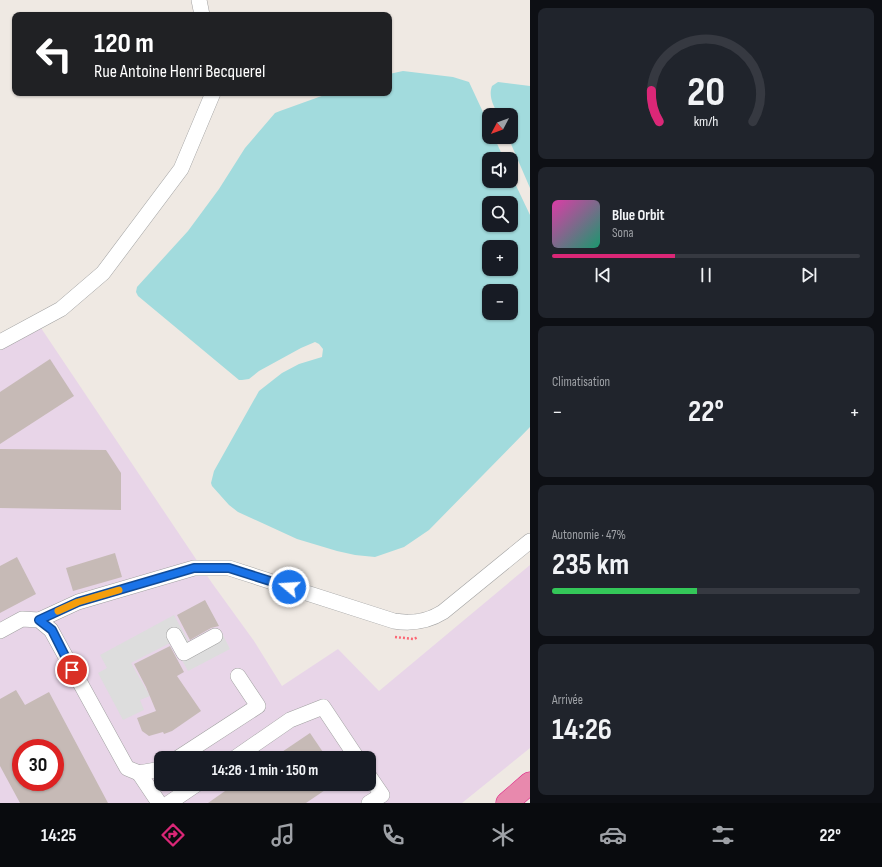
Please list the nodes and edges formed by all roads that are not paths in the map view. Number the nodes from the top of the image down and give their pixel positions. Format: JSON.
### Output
{"nodes":[{"id":1,"x":199,"y":0,"type":"edge"},
{"id":2,"x":201,"y":12,"type":"edge"},
{"id":3,"x":212,"y":96,"type":"edge"},
{"id":4,"x":0,"y":342,"type":"edge"},
{"id":5,"x":530,"y":541,"type":"edge"},
{"id":6,"x":39,"y":620,"type":"junction"},
{"id":7,"x":0,"y":631,"type":"edge"},
{"id":8,"x":174,"y":636,"type":"dead end"},
{"id":9,"x":215,"y":636,"type":"dead end"},
{"id":10,"x":238,"y":676,"type":"dead end"},
{"id":11,"x":189,"y":751,"type":"edge"},
{"id":12,"x":245,"y":751,"type":"edge"},
{"id":13,"x":352,"y":751,"type":"edge"},
{"id":14,"x":154,"y":770,"type":"edge"},
{"id":15,"x":139,"y":773,"type":"junction"},
{"id":16,"x":530,"y":783,"type":"edge"},
{"id":17,"x":376,"y":786,"type":"edge"},
{"id":18,"x":184,"y":791,"type":"edge"},
{"id":19,"x":163,"y":803,"type":"edge"},
{"id":20,"x":369,"y":803,"type":"edge"},
{"id":21,"x":507,"y":803,"type":"edge"}],
"edges":[{"from":1,"to":2,"type":"street"},
{"from":3,"to":4,"type":"street"},
{"from":5,"to":6,"type":"street"},
{"from":6,"to":7,"type":"street"},
{"from":6,"to":15,"type":"street"},
{"from":8,"to":9,"type":"street"},
{"from":10,"to":11,"type":"street"},
{"from":12,"to":13,"type":"street"},
{"from":14,"to":15,"type":"street"},
{"from":15,"to":19,"type":"street"},
{"from":16,"to":21,"type":"highway"},
{"from":17,"to":20,"type":"street"},
{"from":18,"to":19,"type":"street"}]}
